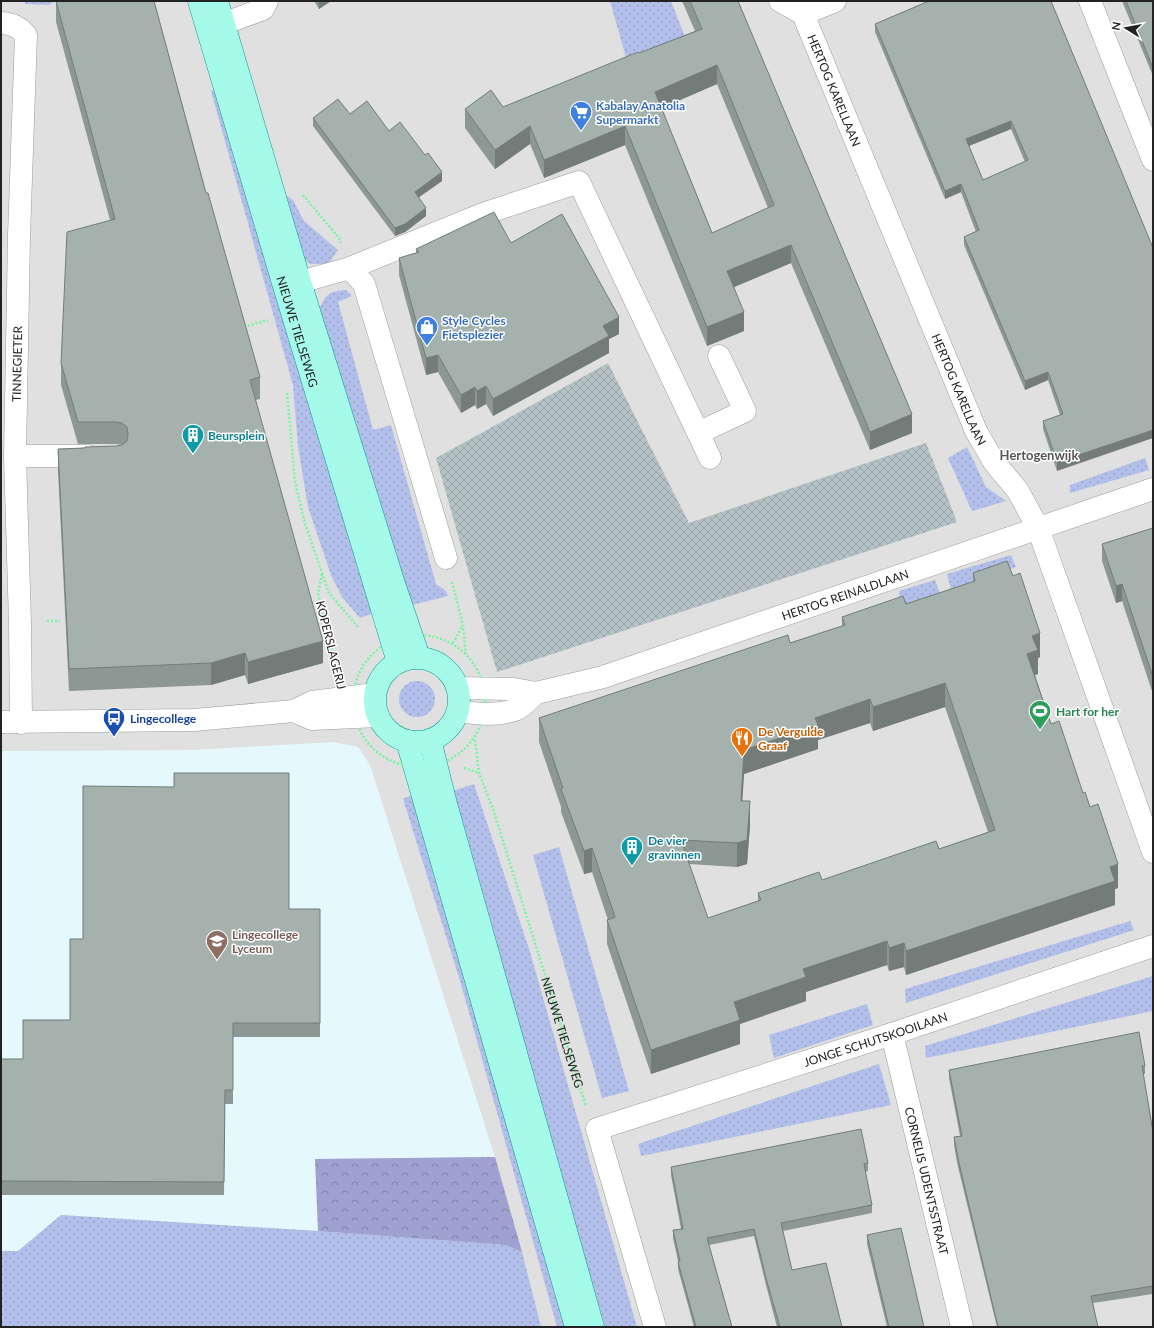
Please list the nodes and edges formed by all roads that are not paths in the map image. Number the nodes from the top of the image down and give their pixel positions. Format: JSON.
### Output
{"nodes":[{"id":1,"x":199,"y":1,"type":"edge"},
{"id":2,"x":217,"y":1,"type":"edge"},
{"id":3,"x":267,"y":1,"type":"edge"},
{"id":4,"x":780,"y":1,"type":"edge"},
{"id":5,"x":835,"y":1,"type":"edge"},
{"id":6,"x":1090,"y":1,"type":"edge"},
{"id":7,"x":803,"y":14,"type":"junction"},
{"id":8,"x":1,"y":23,"type":"edge"},
{"id":9,"x":223,"y":24,"type":"junction"},
{"id":10,"x":1153,"y":160,"type":"edge"},
{"id":11,"x":350,"y":268,"type":"junction"},
{"id":12,"x":300,"y":282,"type":"junction"},
{"id":13,"x":719,"y":356,"type":"dead end"},
{"id":14,"x":698,"y":433,"type":"junction"},
{"id":15,"x":15,"y":456,"type":"junction"},
{"id":16,"x":108,"y":456,"type":"edge"},
{"id":17,"x":710,"y":458,"type":"dead end"},
{"id":18,"x":1153,"y":489,"type":"edge"},
{"id":19,"x":1038,"y":528,"type":"junction"},
{"id":20,"x":446,"y":558,"type":"road end"},
{"id":21,"x":409,"y":660,"type":"junction"},
{"id":22,"x":458,"y":688,"type":"junction"},
{"id":23,"x":536,"y":693,"type":"junction"},
{"id":24,"x":375,"y":694,"type":"junction"},
{"id":25,"x":294,"y":712,"type":"junction"},
{"id":26,"x":458,"y":712,"type":"junction"},
{"id":27,"x":378,"y":716,"type":"junction"},
{"id":28,"x":11,"y":722,"type":"edge"},
{"id":29,"x":430,"y":740,"type":"junction"},
{"id":30,"x":407,"y":741,"type":"junction"},
{"id":31,"x":1153,"y":852,"type":"edge"},
{"id":32,"x":1153,"y":946,"type":"edge"},
{"id":33,"x":892,"y":1034,"type":"junction"},
{"id":34,"x":576,"y":1327,"type":"edge"},
{"id":35,"x":593,"y":1327,"type":"edge"},
{"id":36,"x":655,"y":1327,"type":"edge"},
{"id":37,"x":962,"y":1327,"type":"edge"}],
"edges":[{"from":1,"to":21,"type":"main road","name":"NIEUWE TIELSEWEG"},
{"from":2,"to":9,"type":"main road","name":"NIEUWE TIELSEWEG"},
{"from":3,"to":9,"type":"street"},
{"from":4,"to":7,"type":"street"},
{"from":5,"to":7,"type":"street"},
{"from":6,"to":10,"type":"street"},
{"from":7,"to":19,"type":"street","name":"HERTOG KARELLAAN"},
{"from":8,"to":15,"type":"street","name":"TINNEGIETER"},
{"from":9,"to":12,"type":"main road","name":"NIEUWE TIELSEWEG"},
{"from":11,"to":12,"type":"street","name":"NIEUWE TIELSEWEG"},
{"from":11,"to":14,"type":"street","name":"NIEUWE TIELSEWEG"},
{"from":11,"to":20,"type":"street"},
{"from":12,"to":21,"type":"main road","name":"NIEUWE TIELSEWEG"},
{"from":13,"to":14,"type":"street"},
{"from":14,"to":17,"type":"street"},
{"from":15,"to":16,"type":"street"},
{"from":15,"to":28,"type":"street","name":"TINNEGIETER"},
{"from":18,"to":19,"type":"street","name":"HERTOG REINALDLAAN"},
{"from":19,"to":23,"type":"street","name":"HERTOG REINALDLAAN"},
{"from":19,"to":31,"type":"street","name":"HERTOG KARELLAAN"},
{"from":21,"to":22,"type":"main road"},
{"from":21,"to":24,"type":"main road"},
{"from":22,"to":23,"type":"street","name":"HERTOG REINALDLAAN"},
{"from":22,"to":26,"type":"main road"},
{"from":23,"to":26,"type":"street","name":"HERTOG REINALDLAAN"},
{"from":24,"to":25,"type":"street"},
{"from":24,"to":27,"type":"main road"},
{"from":25,"to":27,"type":"street"},
{"from":25,"to":28,"type":"street"},
{"from":26,"to":29,"type":"main road"},
{"from":27,"to":30,"type":"main road"},
{"from":29,"to":30,"type":"main road"},
{"from":29,"to":35,"type":"main road"},
{"from":30,"to":34,"type":"main road"},
{"from":32,"to":33,"type":"street","name":"JONGE SCHUTSKOOILAAN"},
{"from":33,"to":36,"type":"street","name":"JONGE SCHUTSKOOILAAN"},
{"from":33,"to":37,"type":"street","name":"CORNELIS UDENTSSTRAAT"}]}
